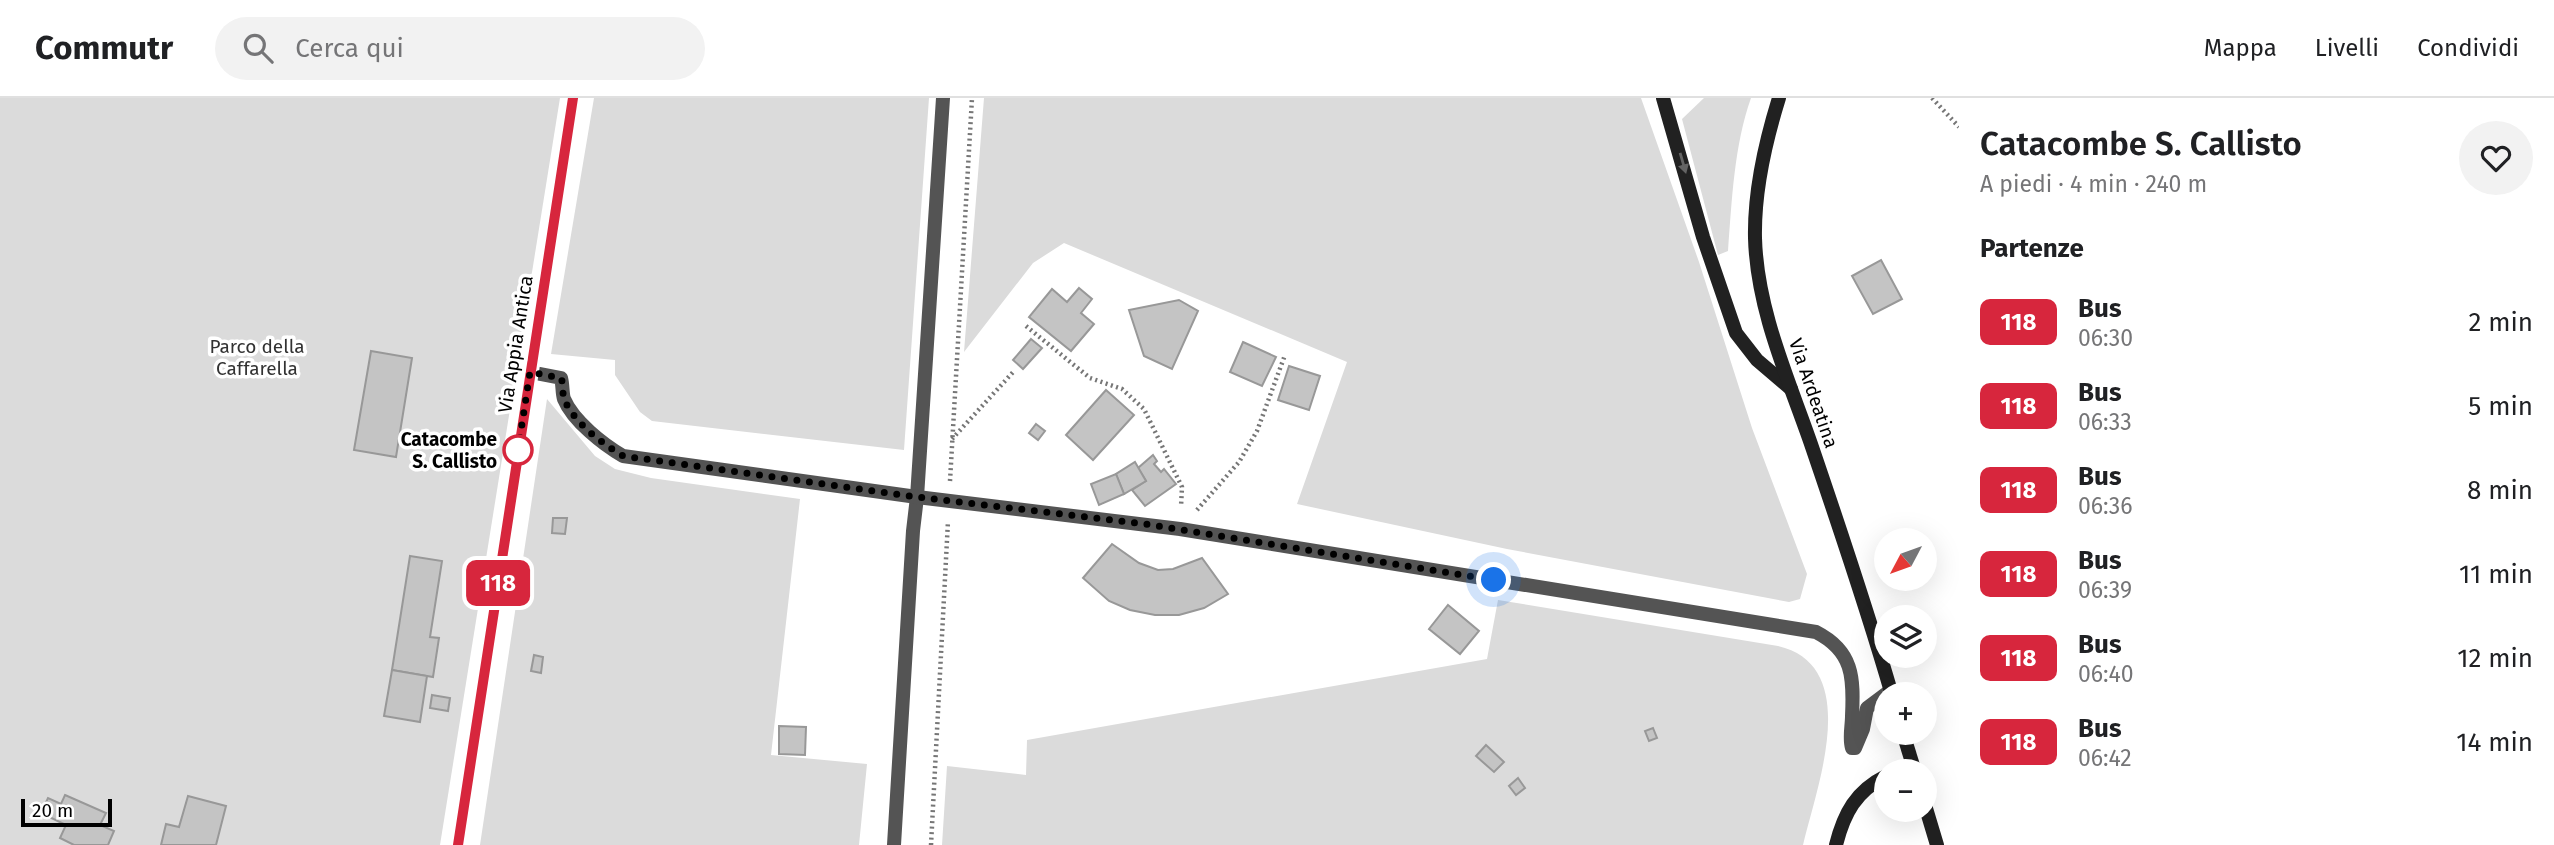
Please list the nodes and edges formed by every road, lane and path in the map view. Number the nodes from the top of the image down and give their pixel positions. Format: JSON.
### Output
{"nodes":[{"id":1,"x":573,"y":98,"type":"edge"},
{"id":2,"x":943,"y":98,"type":"edge"},
{"id":3,"x":971,"y":98,"type":"edge"},
{"id":4,"x":1663,"y":98,"type":"edge"},
{"id":5,"x":1779,"y":98,"type":"edge"},
{"id":6,"x":1933,"y":98,"type":"edge"},
{"id":7,"x":1959,"y":127,"type":"edge"},
{"id":8,"x":1026,"y":326,"type":"dead end"},
{"id":9,"x":1285,"y":355,"type":"dead end"},
{"id":10,"x":1015,"y":370,"type":"dead end"},
{"id":11,"x":530,"y":372,"type":"junction"},
{"id":12,"x":1792,"y":390,"type":"junction"},
{"id":13,"x":951,"y":440,"type":"junction"},
{"id":14,"x":917,"y":497,"type":"junction"},
{"id":15,"x":949,"y":500,"type":"junction"},
{"id":16,"x":1180,"y":529,"type":"junction"},
{"id":17,"x":1887,"y":682,"type":"edge"},
{"id":18,"x":1874,"y":704,"type":"edge"},
{"id":19,"x":1874,"y":783,"type":"edge"},
{"id":20,"x":1930,"y":822,"type":"edge"},
{"id":21,"x":458,"y":845,"type":"edge"},
{"id":22,"x":894,"y":845,"type":"edge"},
{"id":23,"x":931,"y":845,"type":"edge"},
{"id":24,"x":1836,"y":845,"type":"edge"},
{"id":25,"x":1937,"y":845,"type":"edge"}],
"edges":[{"from":1,"to":11,"type":"main road","name":"Via Appia Antica"},
{"from":2,"to":14,"type":"street"},
{"from":3,"to":13,"type":"path"},
{"from":4,"to":12,"type":"main road","one_way":true},
{"from":5,"to":12,"type":"main road","name":"Via Ardeatina"},
{"from":6,"to":7,"type":"path"},
{"from":8,"to":16,"type":"path"},
{"from":9,"to":16,"type":"path"},
{"from":10,"to":13,"type":"path"},
{"from":11,"to":14,"type":"street"},
{"from":11,"to":21,"type":"main road","name":"Via Appia Antica"},
{"from":12,"to":17,"type":"main road","name":"Via Ardeatina"},
{"from":13,"to":15,"type":"path"},
{"from":14,"to":15,"type":"street"},
{"from":14,"to":22,"type":"street"},
{"from":15,"to":16,"type":"street"},
{"from":15,"to":23,"type":"path"},
{"from":16,"to":18,"type":"street"},
{"from":19,"to":24,"type":"main road"},
{"from":20,"to":25,"type":"main road"}]}
